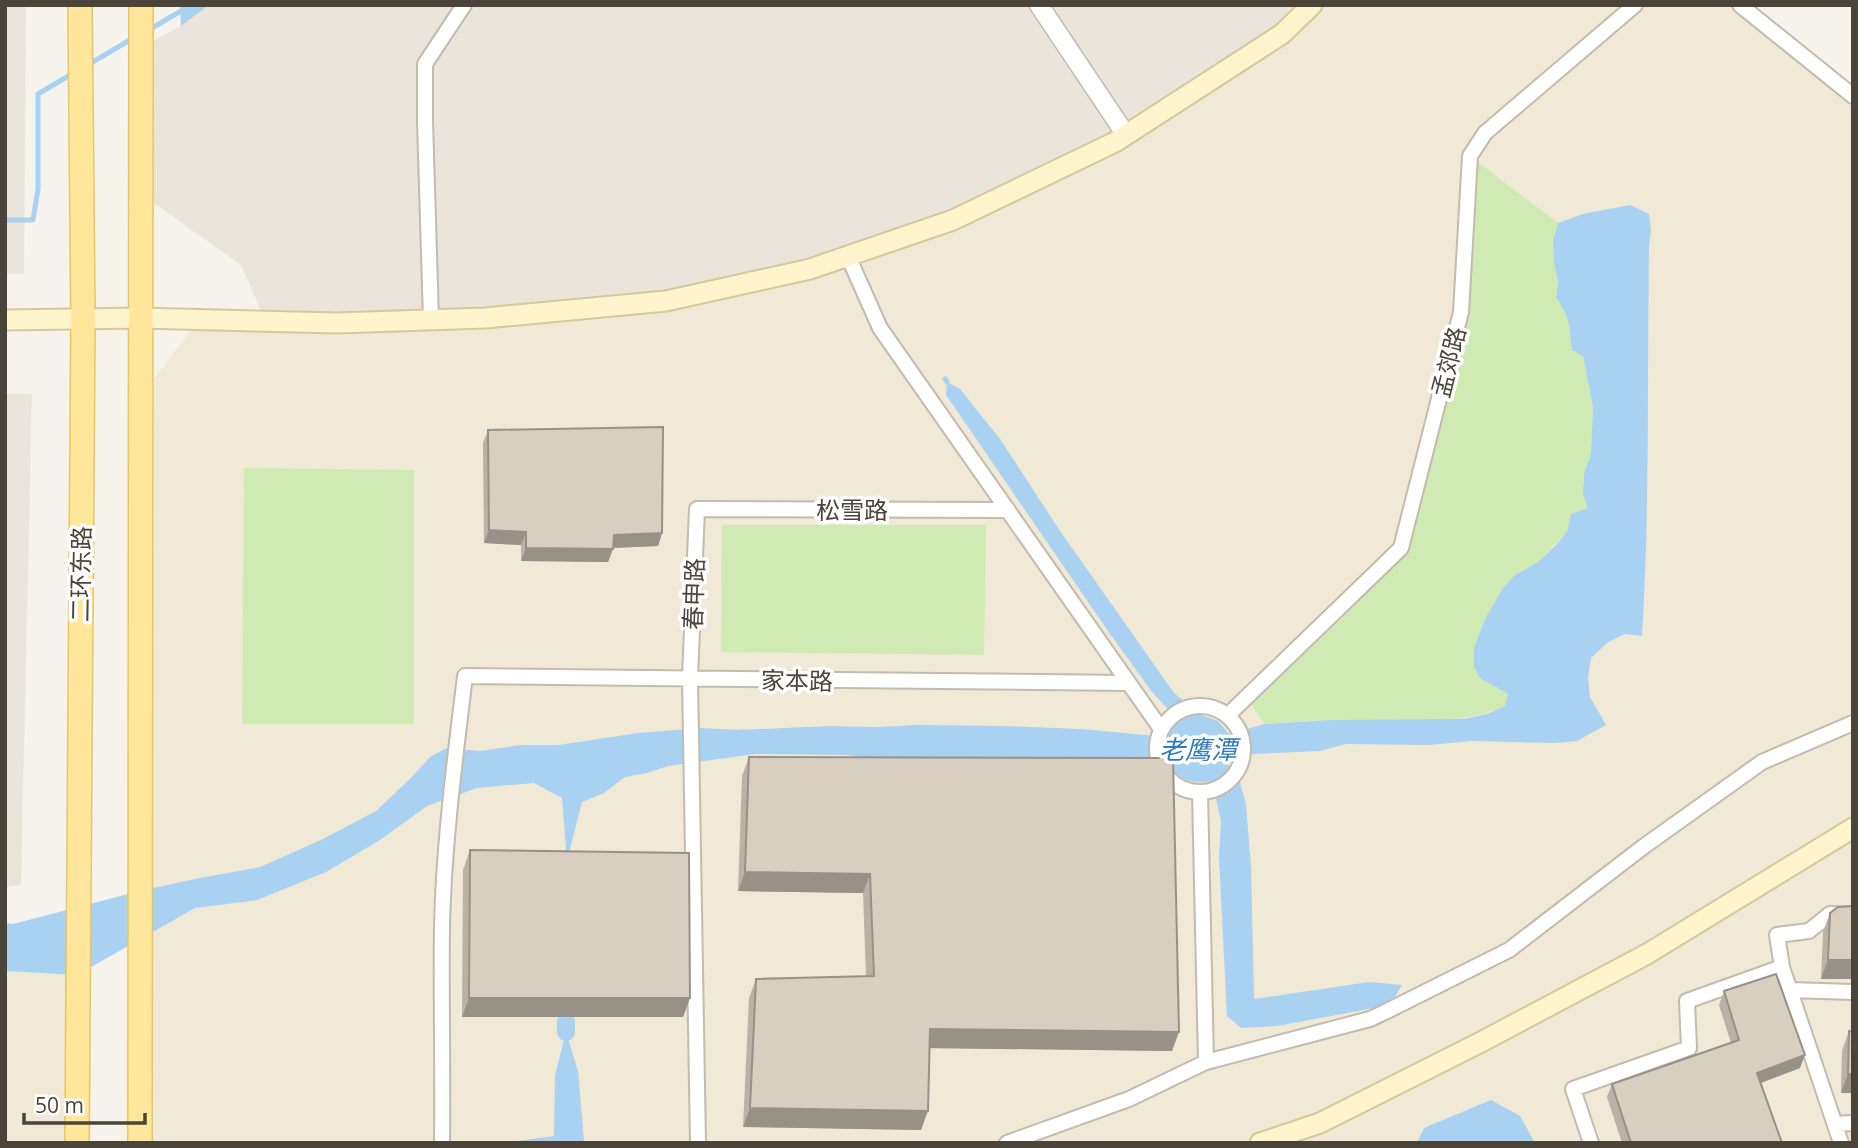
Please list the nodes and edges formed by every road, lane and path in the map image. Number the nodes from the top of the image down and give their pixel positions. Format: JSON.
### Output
{"nodes":[{"id":1,"x":80,"y":5,"type":"edge"},
{"id":2,"x":141,"y":5,"type":"edge"},
{"id":3,"x":464,"y":5,"type":"edge"},
{"id":4,"x":1039,"y":5,"type":"edge"},
{"id":5,"x":1312,"y":5,"type":"edge"},
{"id":6,"x":1634,"y":5,"type":"edge"},
{"id":7,"x":1740,"y":5,"type":"edge"},
{"id":8,"x":1853,"y":96,"type":"edge"},
{"id":9,"x":1126,"y":135,"type":"junction"},
{"id":10,"x":848,"y":256,"type":"junction"},
{"id":11,"x":141,"y":318,"type":"junction"},
{"id":12,"x":83,"y":319,"type":"junction"},
{"id":13,"x":5,"y":320,"type":"edge"},
{"id":14,"x":431,"y":320,"type":"junction"},
{"id":15,"x":696,"y":509,"type":"joint"},
{"id":16,"x":1008,"y":510,"type":"junction"},
{"id":17,"x":690,"y":678,"type":"junction"},
{"id":18,"x":1129,"y":683,"type":"junction"},
{"id":19,"x":1228,"y":715,"type":"junction"},
{"id":20,"x":1853,"y":723,"type":"edge"},
{"id":21,"x":1163,"y":727,"type":"junction"},
{"id":22,"x":1205,"y":792,"type":"junction"},
{"id":23,"x":1853,"y":828,"type":"edge"},
{"id":24,"x":1853,"y":915,"type":"edge"},
{"id":25,"x":1782,"y":967,"type":"junction"},
{"id":26,"x":1790,"y":990,"type":"junction"},
{"id":27,"x":1853,"y":992,"type":"edge"},
{"id":28,"x":1206,"y":1062,"type":"junction"},
{"id":29,"x":1853,"y":1123,"type":"edge"},
{"id":30,"x":1835,"y":1124,"type":"junction"},
{"id":31,"x":76,"y":1143,"type":"edge"},
{"id":32,"x":140,"y":1143,"type":"edge"},
{"id":33,"x":442,"y":1143,"type":"edge"},
{"id":34,"x":698,"y":1143,"type":"edge"},
{"id":35,"x":1007,"y":1143,"type":"edge"},
{"id":36,"x":1260,"y":1143,"type":"edge"},
{"id":37,"x":1591,"y":1143,"type":"edge"},
{"id":38,"x":1841,"y":1143,"type":"edge"}],
"edges":[{"from":1,"to":12,"type":"main road","name":"二环东路"},
{"from":2,"to":11,"type":"main road"},
{"from":3,"to":14,"type":"street"},
{"from":4,"to":9,"type":"street"},
{"from":5,"to":9,"type":"main road"},
{"from":6,"to":19,"type":"street","name":"孟郊路"},
{"from":7,"to":8,"type":"street"},
{"from":9,"to":10,"type":"main road"},
{"from":10,"to":14,"type":"main road"},
{"from":10,"to":16,"type":"street"},
{"from":11,"to":12,"type":"main road"},
{"from":11,"to":14,"type":"main road"},
{"from":11,"to":32,"type":"main road"},
{"from":12,"to":13,"type":"main road"},
{"from":12,"to":31,"type":"main road","name":"二环东路"},
{"from":15,"to":16,"type":"street","name":"松雪路"},
{"from":15,"to":17,"type":"street","name":"春申路"},
{"from":16,"to":18,"type":"street"},
{"from":17,"to":18,"type":"street","name":"家本路"},
{"from":17,"to":33,"type":"street","name":"家本路"},
{"from":17,"to":34,"type":"street","name":"春申路"},
{"from":18,"to":21,"type":"street"},
{"from":19,"to":21,"type":"street"},
{"from":19,"to":22,"type":"street"},
{"from":20,"to":28,"type":"street"},
{"from":21,"to":22,"type":"street"},
{"from":22,"to":28,"type":"street"},
{"from":23,"to":36,"type":"main road"},
{"from":24,"to":25,"type":"street"},
{"from":25,"to":26,"type":"street"},
{"from":25,"to":37,"type":"street"},
{"from":26,"to":27,"type":"street"},
{"from":26,"to":30,"type":"street"},
{"from":28,"to":35,"type":"street"},
{"from":29,"to":30,"type":"street"},
{"from":30,"to":38,"type":"street"}]}
